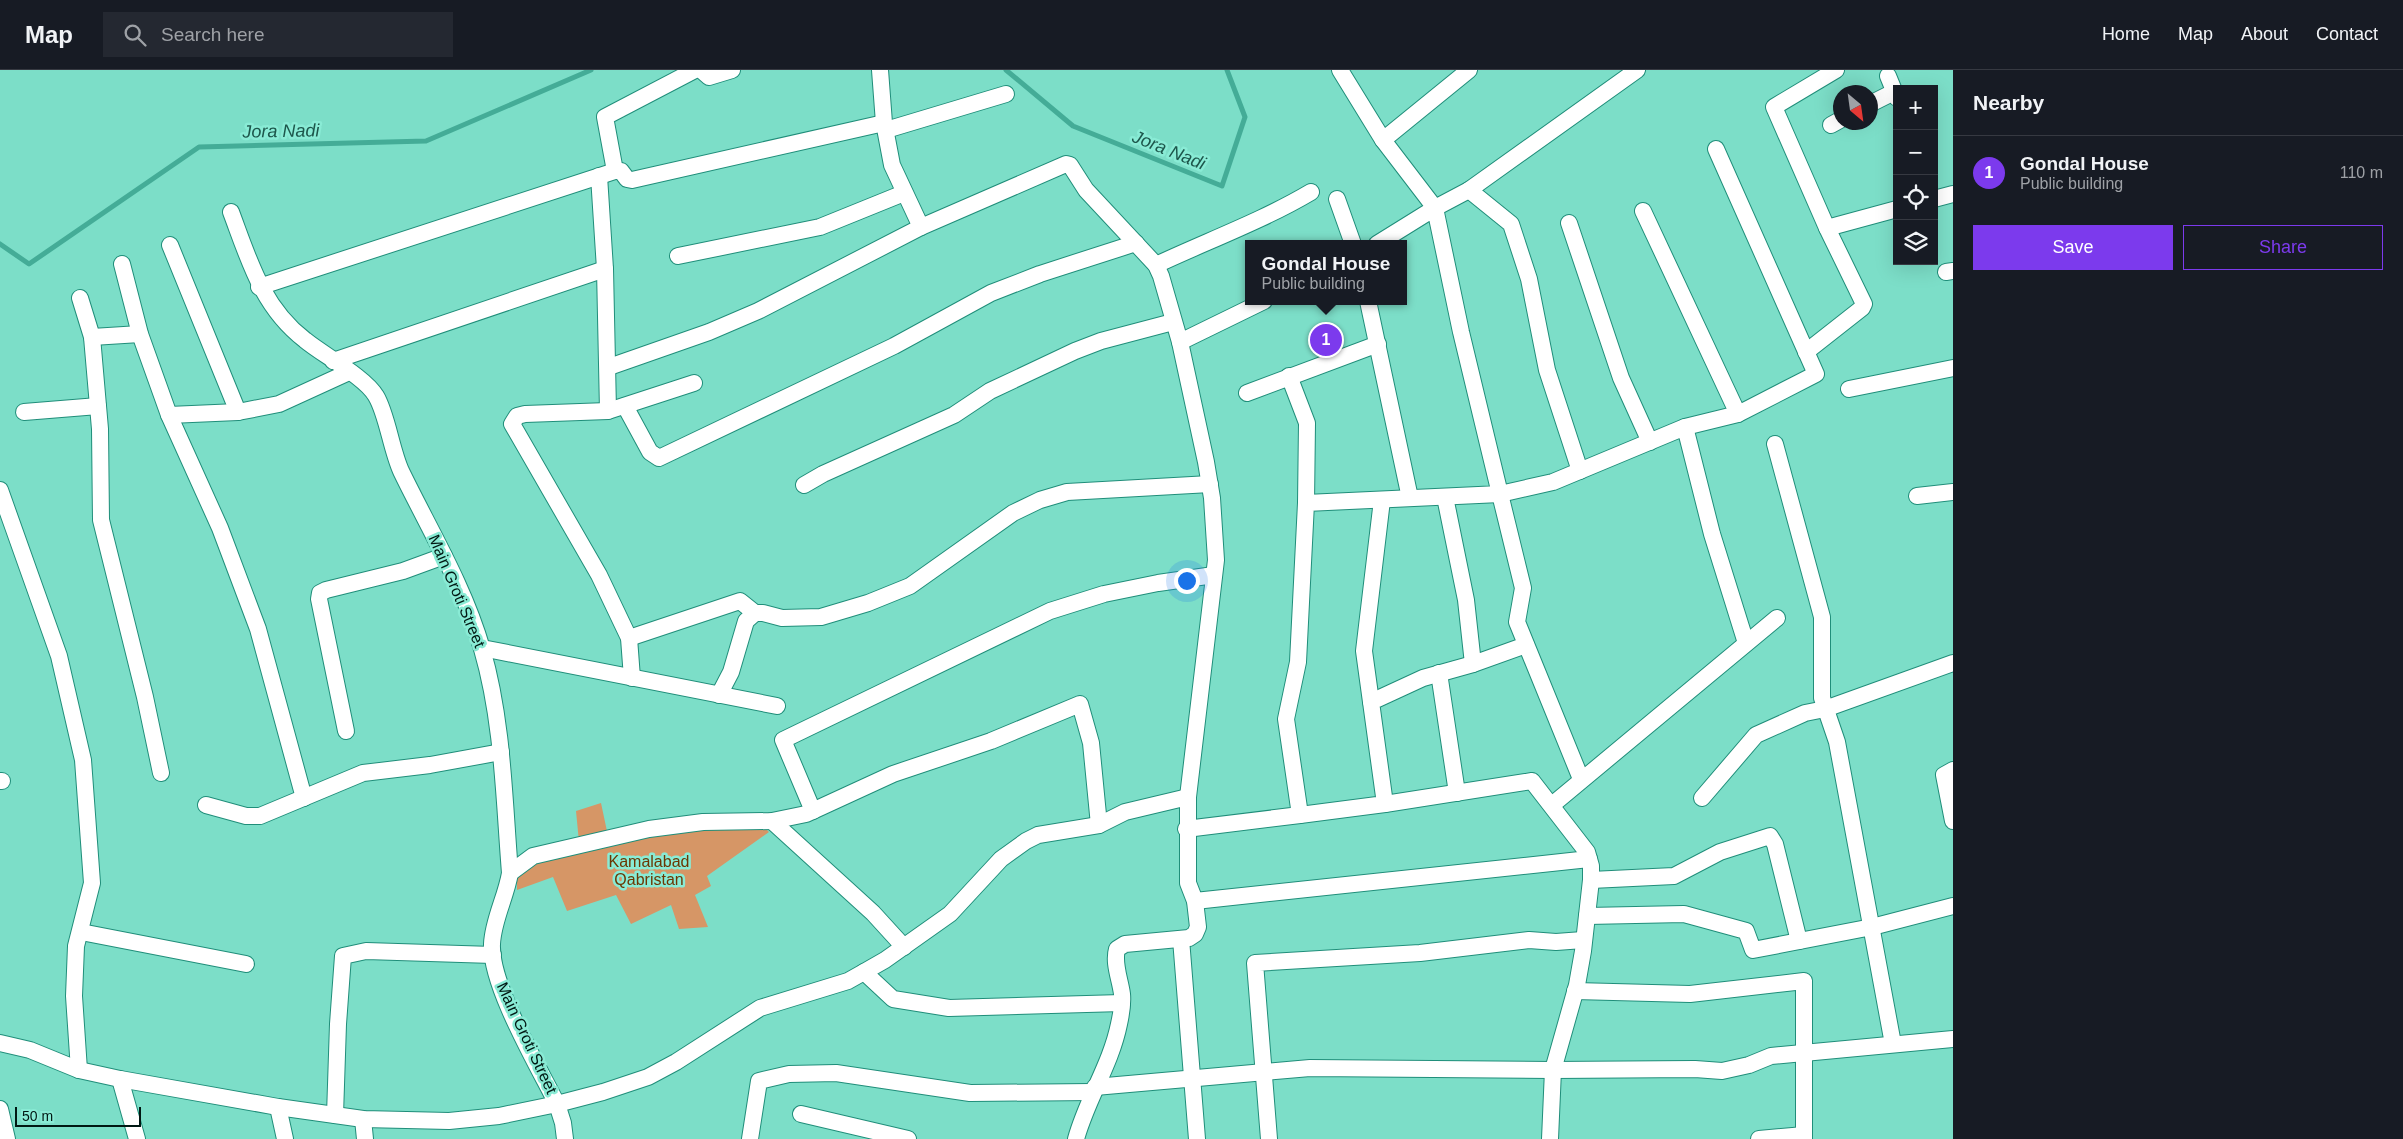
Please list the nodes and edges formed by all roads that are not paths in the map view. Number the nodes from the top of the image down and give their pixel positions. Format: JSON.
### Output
{"nodes":[{"id":1,"x":695,"y":70,"type":"edge"},
{"id":2,"x":701,"y":70,"type":"edge"},
{"id":3,"x":732,"y":70,"type":"edge"},
{"id":4,"x":880,"y":70,"type":"edge"},
{"id":5,"x":1340,"y":70,"type":"edge"},
{"id":6,"x":1469,"y":70,"type":"edge"},
{"id":7,"x":1637,"y":70,"type":"edge"},
{"id":8,"x":1836,"y":70,"type":"edge"},
{"id":9,"x":1888,"y":76,"type":"dead end"},
{"id":10,"x":1893,"y":88,"type":"edge"},
{"id":11,"x":1006,"y":94,"type":"dead end"},
{"id":12,"x":1893,"y":96,"type":"edge"},
{"id":13,"x":1878,"y":101,"type":"edge"},
{"id":14,"x":885,"y":126,"type":"junction"},
{"id":15,"x":1383,"y":140,"type":"junction"},
{"id":16,"x":1716,"y":149,"type":"dead end"},
{"id":17,"x":615,"y":171,"type":"junction"},
{"id":18,"x":599,"y":176,"type":"junction"},
{"id":19,"x":1469,"y":190,"type":"junction"},
{"id":20,"x":1311,"y":192,"type":"dead end"},
{"id":21,"x":904,"y":193,"type":"junction"},
{"id":22,"x":1953,"y":194,"type":"edge"},
{"id":23,"x":1938,"y":197,"type":"edge"},
{"id":24,"x":1337,"y":200,"type":"dead end"},
{"id":25,"x":1435,"y":208,"type":"junction"},
{"id":26,"x":1893,"y":210,"type":"edge"},
{"id":27,"x":1643,"y":211,"type":"dead end"},
{"id":28,"x":231,"y":212,"type":"dead end"},
{"id":29,"x":1569,"y":223,"type":"dead end"},
{"id":30,"x":922,"y":227,"type":"junction"},
{"id":31,"x":1827,"y":228,"type":"junction"},
{"id":32,"x":1352,"y":240,"type":"edge"},
{"id":33,"x":1383,"y":240,"type":"edge"},
{"id":34,"x":1136,"y":243,"type":"junction"},
{"id":35,"x":170,"y":245,"type":"dead end"},
{"id":36,"x":678,"y":256,"type":"dead end"},
{"id":37,"x":122,"y":264,"type":"dead end"},
{"id":38,"x":1156,"y":266,"type":"junction"},
{"id":39,"x":605,"y":269,"type":"junction"},
{"id":40,"x":259,"y":287,"type":"junction"},
{"id":41,"x":80,"y":298,"type":"dead end"},
{"id":42,"x":1256,"y":305,"type":"edge"},
{"id":43,"x":1369,"y":305,"type":"edge"},
{"id":44,"x":1173,"y":322,"type":"junction"},
{"id":45,"x":140,"y":334,"type":"junction"},
{"id":46,"x":92,"y":337,"type":"junction"},
{"id":47,"x":1180,"y":342,"type":"junction"},
{"id":48,"x":1378,"y":344,"type":"junction"},
{"id":49,"x":1806,"y":352,"type":"junction"},
{"id":50,"x":333,"y":361,"type":"junction"},
{"id":51,"x":609,"y":367,"type":"junction"},
{"id":52,"x":1953,"y":368,"type":"edge"},
{"id":53,"x":349,"y":372,"type":"junction"},
{"id":54,"x":1290,"y":376,"type":"junction"},
{"id":55,"x":694,"y":383,"type":"dead end"},
{"id":56,"x":1849,"y":389,"type":"dead end"},
{"id":57,"x":1247,"y":393,"type":"dead end"},
{"id":58,"x":98,"y":406,"type":"junction"},
{"id":59,"x":626,"y":406,"type":"junction"},
{"id":60,"x":608,"y":411,"type":"junction"},
{"id":61,"x":24,"y":412,"type":"dead end"},
{"id":62,"x":238,"y":412,"type":"junction"},
{"id":63,"x":1738,"y":414,"type":"junction"},
{"id":64,"x":169,"y":415,"type":"junction"},
{"id":65,"x":1685,"y":427,"type":"junction"},
{"id":66,"x":1650,"y":442,"type":"junction"},
{"id":67,"x":1775,"y":444,"type":"dead end"},
{"id":68,"x":1580,"y":471,"type":"junction"},
{"id":69,"x":1210,"y":484,"type":"junction"},
{"id":70,"x":804,"y":485,"type":"dead end"},
{"id":71,"x":0,"y":490,"type":"edge"},
{"id":72,"x":1953,"y":492,"type":"edge"},
{"id":73,"x":1500,"y":494,"type":"junction"},
{"id":74,"x":1445,"y":496,"type":"junction"},
{"id":75,"x":1917,"y":496,"type":"dead end"},
{"id":76,"x":1410,"y":498,"type":"junction"},
{"id":77,"x":1382,"y":500,"type":"junction"},
{"id":78,"x":1306,"y":503,"type":"junction"},
{"id":79,"x":444,"y":556,"type":"junction"},
{"id":80,"x":1214,"y":576,"type":"junction"},
{"id":81,"x":755,"y":613,"type":"junction"},
{"id":82,"x":1777,"y":618,"type":"dead end"},
{"id":83,"x":628,"y":638,"type":"junction"},
{"id":84,"x":1746,"y":643,"type":"junction"},
{"id":85,"x":1526,"y":645,"type":"junction"},
{"id":86,"x":482,"y":648,"type":"junction"},
{"id":87,"x":1953,"y":663,"type":"edge"},
{"id":88,"x":1473,"y":664,"type":"junction"},
{"id":89,"x":1439,"y":673,"type":"junction"},
{"id":90,"x":632,"y":678,"type":"junction"},
{"id":91,"x":719,"y":694,"type":"junction"},
{"id":92,"x":1371,"y":702,"type":"junction"},
{"id":93,"x":777,"y":706,"type":"dead end"},
{"id":94,"x":1824,"y":709,"type":"junction"},
{"id":95,"x":346,"y":731,"type":"dead end"},
{"id":96,"x":501,"y":752,"type":"junction"},
{"id":97,"x":1953,"y":770,"type":"edge"},
{"id":98,"x":161,"y":772,"type":"dead end"},
{"id":99,"x":1581,"y":779,"type":"junction"},
{"id":100,"x":1457,"y":793,"type":"junction"},
{"id":101,"x":1188,"y":797,"type":"junction"},
{"id":102,"x":304,"y":798,"type":"junction"},
{"id":103,"x":1702,"y":798,"type":"dead end"},
{"id":104,"x":1385,"y":804,"type":"junction"},
{"id":105,"x":206,"y":805,"type":"dead end"},
{"id":106,"x":1552,"y":805,"type":"junction"},
{"id":107,"x":813,"y":811,"type":"junction"},
{"id":108,"x":1300,"y":814,"type":"junction"},
{"id":109,"x":772,"y":821,"type":"junction"},
{"id":110,"x":1953,"y":821,"type":"edge"},
{"id":111,"x":1098,"y":825,"type":"junction"},
{"id":112,"x":1186,"y":829,"type":"junction"},
{"id":113,"x":1589,"y":859,"type":"junction"},
{"id":114,"x":510,"y":873,"type":"junction"},
{"id":115,"x":1591,"y":880,"type":"junction"},
{"id":116,"x":1195,"y":901,"type":"junction"},
{"id":117,"x":1953,"y":906,"type":"edge"},
{"id":118,"x":1587,"y":916,"type":"junction"},
{"id":119,"x":1872,"y":927,"type":"junction"},
{"id":120,"x":80,"y":932,"type":"junction"},
{"id":121,"x":1181,"y":939,"type":"junction"},
{"id":122,"x":1583,"y":940,"type":"junction"},
{"id":123,"x":1799,"y":941,"type":"junction"},
{"id":124,"x":904,"y":947,"type":"junction"},
{"id":125,"x":494,"y":955,"type":"junction"},
{"id":126,"x":246,"y":964,"type":"dead end"},
{"id":127,"x":864,"y":972,"type":"junction"},
{"id":128,"x":1575,"y":991,"type":"junction"},
{"id":129,"x":1122,"y":1003,"type":"junction"},
{"id":130,"x":1953,"y":1039,"type":"edge"},
{"id":131,"x":0,"y":1043,"type":"edge"},
{"id":132,"x":1893,"y":1044,"type":"junction"},
{"id":133,"x":1805,"y":1053,"type":"junction"},
{"id":134,"x":79,"y":1070,"type":"junction"},
{"id":135,"x":1553,"y":1070,"type":"junction"},
{"id":136,"x":1263,"y":1072,"type":"junction"},
{"id":137,"x":1192,"y":1078,"type":"junction"},
{"id":138,"x":120,"y":1079,"type":"junction"},
{"id":139,"x":1094,"y":1090,"type":"junction"},
{"id":140,"x":557,"y":1104,"type":"junction"},
{"id":141,"x":278,"y":1107,"type":"junction"},
{"id":142,"x":0,"y":1109,"type":"edge"},
{"id":143,"x":801,"y":1114,"type":"dead end"},
{"id":144,"x":335,"y":1115,"type":"junction"},
{"id":145,"x":363,"y":1119,"type":"junction"},
{"id":146,"x":1804,"y":1137,"type":"edge"},
{"id":147,"x":6,"y":1139,"type":"edge"},
{"id":148,"x":137,"y":1139,"type":"edge"},
{"id":149,"x":284,"y":1139,"type":"edge"},
{"id":150,"x":365,"y":1139,"type":"edge"},
{"id":151,"x":565,"y":1139,"type":"edge"},
{"id":152,"x":750,"y":1139,"type":"edge"},
{"id":153,"x":908,"y":1139,"type":"edge"},
{"id":154,"x":1076,"y":1139,"type":"edge"},
{"id":155,"x":1197,"y":1139,"type":"edge"},
{"id":156,"x":1269,"y":1139,"type":"edge"},
{"id":157,"x":1550,"y":1139,"type":"edge"},
{"id":158,"x":1759,"y":1139,"type":"edge"}],
"edges":[{"from":1,"to":17,"type":"street"},
{"from":2,"to":3,"type":"street"},
{"from":4,"to":14,"type":"street"},
{"from":5,"to":15,"type":"street"},
{"from":6,"to":15,"type":"street"},
{"from":7,"to":19,"type":"street"},
{"from":8,"to":31,"type":"street"},
{"from":9,"to":10,"type":"street"},
{"from":11,"to":14,"type":"street"},
{"from":12,"to":13,"type":"street"},
{"from":14,"to":17,"type":"street"},
{"from":14,"to":21,"type":"street"},
{"from":15,"to":25,"type":"street"},
{"from":16,"to":49,"type":"street"},
{"from":17,"to":18,"type":"street"},
{"from":18,"to":39,"type":"street"},
{"from":18,"to":40,"type":"street"},
{"from":19,"to":25,"type":"street"},
{"from":19,"to":68,"type":"street"},
{"from":20,"to":38,"type":"street"},
{"from":21,"to":30,"type":"street"},
{"from":21,"to":36,"type":"street"},
{"from":22,"to":23,"type":"street"},
{"from":24,"to":32,"type":"street"},
{"from":25,"to":33,"type":"street"},
{"from":25,"to":73,"type":"street"},
{"from":26,"to":31,"type":"street"},
{"from":27,"to":63,"type":"street"},
{"from":28,"to":40,"type":"street","name":"Main Groti Street"},
{"from":29,"to":66,"type":"street"},
{"from":30,"to":34,"type":"street"},
{"from":30,"to":51,"type":"street"},
{"from":31,"to":49,"type":"street"},
{"from":34,"to":38,"type":"street"},
{"from":34,"to":59,"type":"street"},
{"from":35,"to":62,"type":"street"},
{"from":37,"to":45,"type":"street"},
{"from":38,"to":44,"type":"street"},
{"from":39,"to":50,"type":"street"},
{"from":39,"to":51,"type":"street"},
{"from":40,"to":50,"type":"street","name":"Main Groti Street"},
{"from":41,"to":46,"type":"street"},
{"from":42,"to":47,"type":"street"},
{"from":43,"to":48,"type":"street"},
{"from":44,"to":47,"type":"street"},
{"from":44,"to":70,"type":"street"},
{"from":45,"to":46,"type":"street"},
{"from":45,"to":64,"type":"street"},
{"from":46,"to":58,"type":"street"},
{"from":47,"to":69,"type":"street"},
{"from":48,"to":54,"type":"street"},
{"from":48,"to":76,"type":"street"},
{"from":49,"to":63,"type":"street"},
{"from":50,"to":53,"type":"street","name":"Main Groti Street"},
{"from":51,"to":60,"type":"street"},
{"from":52,"to":56,"type":"street"},
{"from":53,"to":62,"type":"street"},
{"from":53,"to":79,"type":"street","name":"Main Groti Street"},
{"from":54,"to":57,"type":"street"},
{"from":54,"to":78,"type":"street"},
{"from":55,"to":59,"type":"street"},
{"from":58,"to":61,"type":"street"},
{"from":58,"to":98,"type":"street"},
{"from":59,"to":60,"type":"street"},
{"from":60,"to":83,"type":"street"},
{"from":62,"to":64,"type":"street"},
{"from":63,"to":65,"type":"street"},
{"from":64,"to":102,"type":"street"},
{"from":65,"to":66,"type":"street"},
{"from":65,"to":84,"type":"street"},
{"from":66,"to":68,"type":"street"},
{"from":67,"to":94,"type":"street"},
{"from":68,"to":73,"type":"street"},
{"from":69,"to":80,"type":"street"},
{"from":69,"to":81,"type":"street"},
{"from":71,"to":120,"type":"street"},
{"from":72,"to":75,"type":"street"},
{"from":73,"to":74,"type":"street"},
{"from":73,"to":85,"type":"street"},
{"from":74,"to":76,"type":"street"},
{"from":74,"to":88,"type":"street"},
{"from":76,"to":77,"type":"street"},
{"from":77,"to":78,"type":"street"},
{"from":77,"to":92,"type":"street"},
{"from":78,"to":108,"type":"street"},
{"from":79,"to":86,"type":"street","name":"Main Groti Street"},
{"from":79,"to":95,"type":"street"},
{"from":80,"to":101,"type":"street"},
{"from":80,"to":107,"type":"street"},
{"from":81,"to":83,"type":"street"},
{"from":81,"to":91,"type":"street"},
{"from":82,"to":84,"type":"street"},
{"from":83,"to":90,"type":"street"},
{"from":84,"to":99,"type":"street"},
{"from":85,"to":88,"type":"street"},
{"from":85,"to":99,"type":"street"},
{"from":86,"to":90,"type":"street"},
{"from":86,"to":96,"type":"street","name":"Main Groti Street"},
{"from":87,"to":94,"type":"street"},
{"from":88,"to":89,"type":"street"},
{"from":89,"to":92,"type":"street"},
{"from":89,"to":100,"type":"street"},
{"from":90,"to":91,"type":"street"},
{"from":91,"to":93,"type":"street"},
{"from":92,"to":104,"type":"street"},
{"from":94,"to":103,"type":"street"},
{"from":94,"to":119,"type":"street"},
{"from":96,"to":102,"type":"street"},
{"from":96,"to":114,"type":"street","name":"Main Groti Street"},
{"from":97,"to":110,"type":"street"},
{"from":99,"to":106,"type":"street"},
{"from":100,"to":104,"type":"street"},
{"from":100,"to":106,"type":"street"},
{"from":101,"to":111,"type":"street"},
{"from":101,"to":112,"type":"street"},
{"from":102,"to":105,"type":"street"},
{"from":104,"to":108,"type":"street"},
{"from":106,"to":113,"type":"street"},
{"from":107,"to":109,"type":"street"},
{"from":107,"to":111,"type":"street"},
{"from":108,"to":112,"type":"street"},
{"from":109,"to":114,"type":"street"},
{"from":109,"to":124,"type":"street"},
{"from":111,"to":124,"type":"street"},
{"from":112,"to":116,"type":"street"},
{"from":113,"to":115,"type":"street"},
{"from":113,"to":116,"type":"street"},
{"from":114,"to":125,"type":"street","name":"Main Groti Street"},
{"from":115,"to":118,"type":"street"},
{"from":115,"to":123,"type":"street"},
{"from":116,"to":121,"type":"street"},
{"from":117,"to":119,"type":"street"},
{"from":118,"to":122,"type":"street"},
{"from":118,"to":123,"type":"street"},
{"from":119,"to":123,"type":"street"},
{"from":119,"to":132,"type":"street"},
{"from":120,"to":126,"type":"street"},
{"from":120,"to":134,"type":"street"},
{"from":121,"to":129,"type":"street"},
{"from":121,"to":137,"type":"street"},
{"from":122,"to":128,"type":"street"},
{"from":122,"to":136,"type":"street"},
{"from":124,"to":127,"type":"street"},
{"from":125,"to":140,"type":"street","name":"Main Groti Street"},
{"from":125,"to":144,"type":"street"},
{"from":127,"to":129,"type":"street"},
{"from":127,"to":140,"type":"street"},
{"from":128,"to":133,"type":"street"},
{"from":128,"to":135,"type":"street"},
{"from":129,"to":139,"type":"street"},
{"from":130,"to":132,"type":"street"},
{"from":131,"to":134,"type":"street"},
{"from":132,"to":133,"type":"street"},
{"from":133,"to":135,"type":"street"},
{"from":133,"to":146,"type":"street"},
{"from":134,"to":138,"type":"street"},
{"from":135,"to":136,"type":"street"},
{"from":135,"to":157,"type":"street"},
{"from":136,"to":137,"type":"street"},
{"from":136,"to":156,"type":"street"},
{"from":137,"to":139,"type":"street"},
{"from":137,"to":155,"type":"street"},
{"from":138,"to":141,"type":"street"},
{"from":138,"to":148,"type":"street"},
{"from":139,"to":152,"type":"street"},
{"from":139,"to":154,"type":"street"},
{"from":140,"to":145,"type":"street"},
{"from":140,"to":151,"type":"street","name":"Main Groti Street"},
{"from":141,"to":144,"type":"street"},
{"from":141,"to":149,"type":"street"},
{"from":142,"to":147,"type":"street"},
{"from":143,"to":153,"type":"street"},
{"from":144,"to":145,"type":"street"},
{"from":145,"to":150,"type":"street"},
{"from":146,"to":158,"type":"street"}]}
